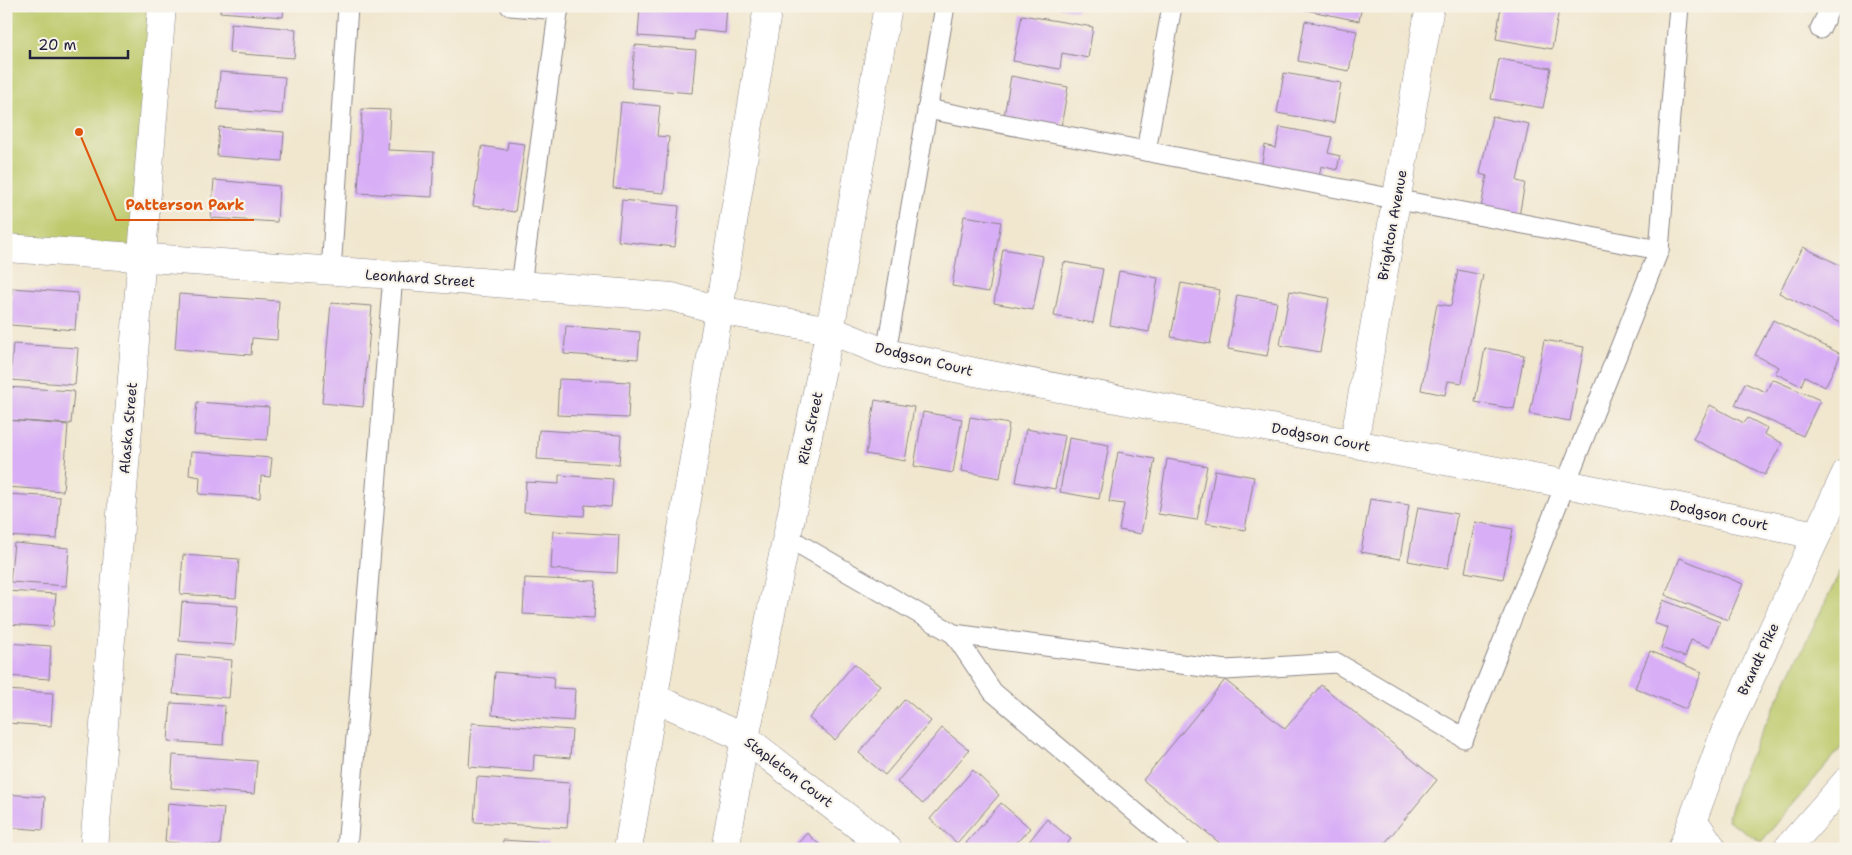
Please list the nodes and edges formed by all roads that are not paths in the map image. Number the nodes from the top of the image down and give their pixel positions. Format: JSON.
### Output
{"nodes":[{"id":1,"x":162,"y":6,"type":"edge"},
{"id":2,"x":348,"y":6,"type":"edge"},
{"id":3,"x":510,"y":6,"type":"edge"},
{"id":4,"x":768,"y":6,"type":"edge"},
{"id":5,"x":888,"y":6,"type":"edge"},
{"id":6,"x":945,"y":6,"type":"edge"},
{"id":7,"x":1172,"y":6,"type":"edge"},
{"id":8,"x":1430,"y":6,"type":"edge"},
{"id":9,"x":1679,"y":6,"type":"edge"},
{"id":10,"x":1831,"y":6,"type":"edge"},
{"id":11,"x":559,"y":8,"type":"edge"},
{"id":12,"x":1820,"y":29,"type":"dead end"},
{"id":13,"x":928,"y":109,"type":"junction"},
{"id":14,"x":1146,"y":151,"type":"junction"},
{"id":15,"x":1396,"y":199,"type":"junction"},
{"id":16,"x":6,"y":248,"type":"edge"},
{"id":17,"x":1659,"y":250,"type":"junction"},
{"id":18,"x":142,"y":257,"type":"junction"},
{"id":19,"x":330,"y":272,"type":"junction"},
{"id":20,"x":393,"y":275,"type":"junction"},
{"id":21,"x":521,"y":285,"type":"junction"},
{"id":22,"x":719,"y":310,"type":"junction"},
{"id":23,"x":830,"y":330,"type":"junction"},
{"id":24,"x":886,"y":353,"type":"junction"},
{"id":25,"x":1354,"y":443,"type":"junction"},
{"id":26,"x":1846,"y":473,"type":"edge"},
{"id":27,"x":1566,"y":484,"type":"junction"},
{"id":28,"x":1816,"y":535,"type":"junction"},
{"id":29,"x":788,"y":537,"type":"junction"},
{"id":30,"x":954,"y":634,"type":"junction"},
{"id":31,"x":654,"y":698,"type":"junction"},
{"id":32,"x":745,"y":738,"type":"junction"},
{"id":33,"x":1846,"y":782,"type":"edge"},
{"id":34,"x":1693,"y":820,"type":"junction"},
{"id":35,"x":94,"y":849,"type":"edge"},
{"id":36,"x":347,"y":849,"type":"edge"},
{"id":37,"x":628,"y":849,"type":"edge"},
{"id":38,"x":725,"y":849,"type":"edge"},
{"id":39,"x":888,"y":849,"type":"edge"},
{"id":40,"x":1179,"y":849,"type":"edge"},
{"id":41,"x":1682,"y":849,"type":"edge"},
{"id":42,"x":1713,"y":849,"type":"edge"},
{"id":43,"x":1787,"y":849,"type":"edge"}],
"edges":[{"from":1,"to":18,"type":"street","name":"Alaska Street"},
{"from":2,"to":19,"type":"lane"},
{"from":3,"to":11,"type":"lane"},
{"from":4,"to":22,"type":"street"},
{"from":5,"to":23,"type":"street","name":"Rita Street"},
{"from":6,"to":13,"type":"lane"},
{"from":7,"to":14,"type":"lane"},
{"from":8,"to":15,"type":"street","name":"Brighton Avenue"},
{"from":9,"to":17,"type":"lane"},
{"from":10,"to":12,"type":"lane"},
{"from":11,"to":21,"type":"lane"},
{"from":13,"to":14,"type":"lane"},
{"from":13,"to":24,"type":"lane"},
{"from":14,"to":15,"type":"lane"},
{"from":15,"to":17,"type":"lane"},
{"from":15,"to":25,"type":"street","name":"Brighton Avenue"},
{"from":16,"to":18,"type":"street","name":"Leonhard Street"},
{"from":17,"to":27,"type":"lane"},
{"from":18,"to":19,"type":"street","name":"Leonhard Street"},
{"from":18,"to":35,"type":"street","name":"Alaska Street"},
{"from":19,"to":20,"type":"street","name":"Leonhard Street"},
{"from":20,"to":21,"type":"street","name":"Leonhard Street"},
{"from":20,"to":36,"type":"lane"},
{"from":21,"to":22,"type":"street","name":"Leonhard Street"},
{"from":22,"to":23,"type":"street","name":"Leonhard Street"},
{"from":22,"to":31,"type":"street"},
{"from":23,"to":24,"type":"street","name":"Dodgson Court"},
{"from":23,"to":29,"type":"street","name":"Rita Street"},
{"from":24,"to":25,"type":"street","name":"Dodgson Court"},
{"from":25,"to":27,"type":"street","name":"Dodgson Court"},
{"from":26,"to":28,"type":"street","name":"Brandt Pike"},
{"from":27,"to":28,"type":"street","name":"Dodgson Court"},
{"from":27,"to":30,"type":"lane"},
{"from":28,"to":34,"type":"street","name":"Brandt Pike"},
{"from":29,"to":30,"type":"lane"},
{"from":29,"to":32,"type":"street","name":"Rita Street"},
{"from":30,"to":40,"type":"lane"},
{"from":31,"to":32,"type":"street","name":"Stapleton Court"},
{"from":31,"to":37,"type":"street"},
{"from":32,"to":38,"type":"street","name":"Rita Street"},
{"from":32,"to":39,"type":"street","name":"Stapleton Court"},
{"from":33,"to":43,"type":"street"},
{"from":34,"to":41,"type":"street","name":"Brandt Pike"},
{"from":34,"to":42,"type":"street"}]}
